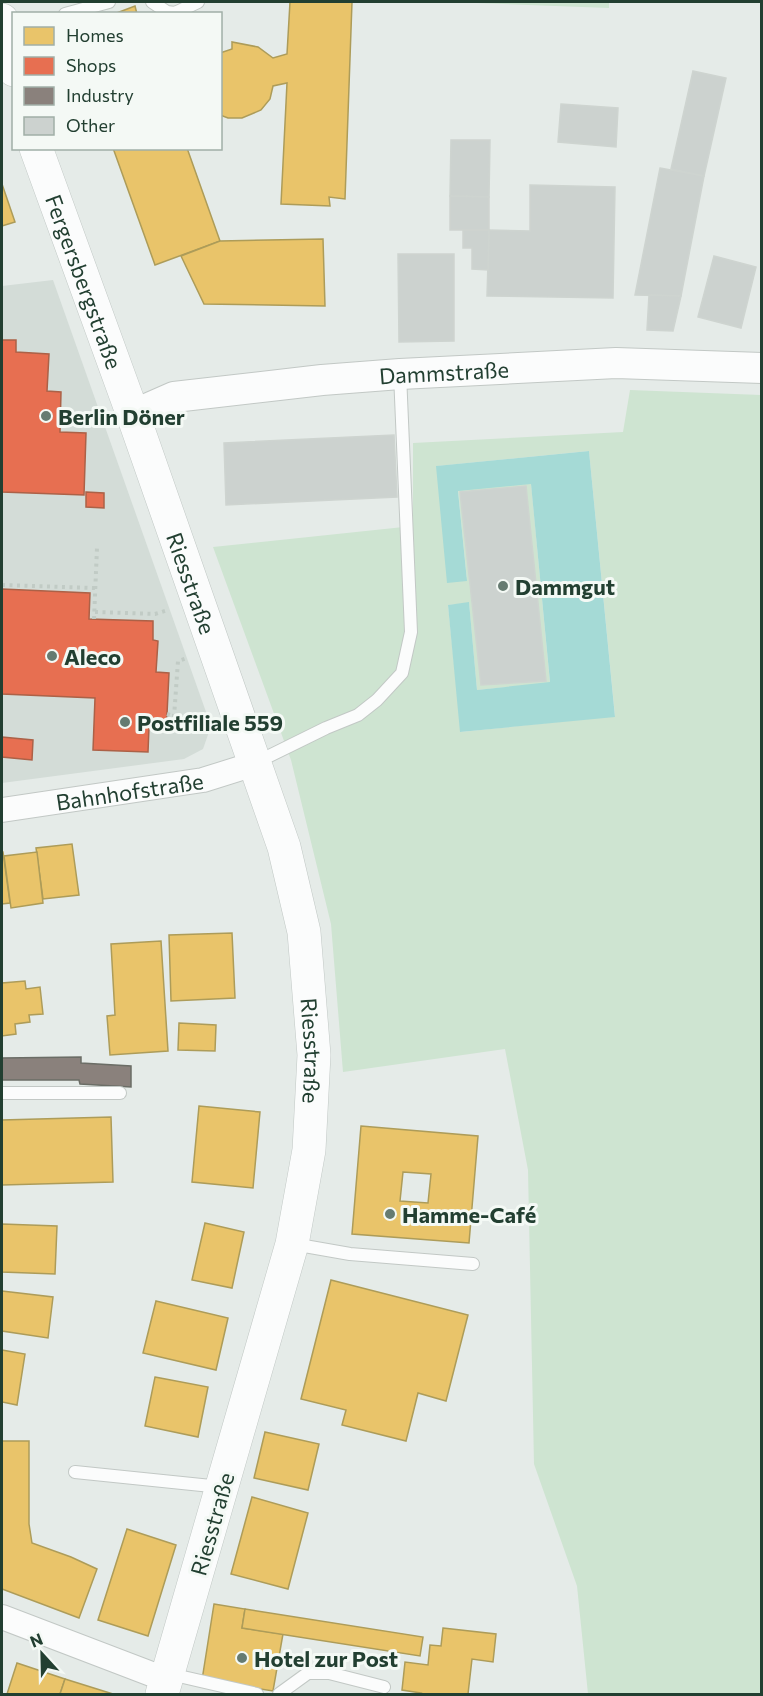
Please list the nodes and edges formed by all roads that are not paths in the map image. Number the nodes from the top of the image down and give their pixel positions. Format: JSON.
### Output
{"nodes":[{"id":1,"x":109,"y":2,"type":"edge"},
{"id":2,"x":152,"y":2,"type":"edge"},
{"id":3,"x":198,"y":2,"type":"edge"},
{"id":4,"x":72,"y":12,"type":"edge"},
{"id":5,"x":167,"y":12,"type":"edge"},
{"id":6,"x":177,"y":12,"type":"edge"},
{"id":7,"x":6,"y":28,"type":"edge"},
{"id":8,"x":12,"y":64,"type":"edge"},
{"id":9,"x":37,"y":150,"type":"edge"},
{"id":10,"x":762,"y":368,"type":"edge"},
{"id":11,"x":400,"y":374,"type":"junction"},
{"id":12,"x":133,"y":415,"type":"junction"},
{"id":13,"x":254,"y":764,"type":"junction"},
{"id":14,"x":2,"y":810,"type":"edge"},
{"id":15,"x":2,"y":1093,"type":"edge"},
{"id":16,"x":120,"y":1093,"type":"dead end"},
{"id":17,"x":292,"y":1244,"type":"junction"},
{"id":18,"x":473,"y":1264,"type":"dead end"},
{"id":19,"x":75,"y":1472,"type":"dead end"},
{"id":20,"x":222,"y":1487,"type":"junction"},
{"id":21,"x":2,"y":1617,"type":"edge"},
{"id":22,"x":166,"y":1683,"type":"edge"},
{"id":23,"x":384,"y":1687,"type":"dead end"},
{"id":24,"x":257,"y":1695,"type":"edge"},
{"id":25,"x":279,"y":1695,"type":"edge"}],
"edges":[{"from":1,"to":4,"type":"lane"},
{"from":2,"to":5,"type":"lane"},
{"from":3,"to":6,"type":"lane"},
{"from":7,"to":8,"type":"main road"},
{"from":9,"to":12,"type":"main road","name":"Fergersbergstraße"},
{"from":10,"to":11,"type":"street","name":"Dammstraße"},
{"from":11,"to":12,"type":"street","name":"Dammstraße"},
{"from":11,"to":13,"type":"lane"},
{"from":12,"to":13,"type":"main road","name":"Riesstraße"},
{"from":13,"to":14,"type":"street","name":"Bahnhofstraße"},
{"from":13,"to":17,"type":"main road","name":"Riesstraße"},
{"from":15,"to":16,"type":"lane"},
{"from":17,"to":18,"type":"lane"},
{"from":17,"to":20,"type":"main road","name":"Riesstraße"},
{"from":19,"to":20,"type":"lane"},
{"from":20,"to":22,"type":"main road","name":"Riesstraße"},
{"from":21,"to":22,"type":"street"},
{"from":22,"to":24,"type":"lane"},
{"from":23,"to":25,"type":"lane"}]}
